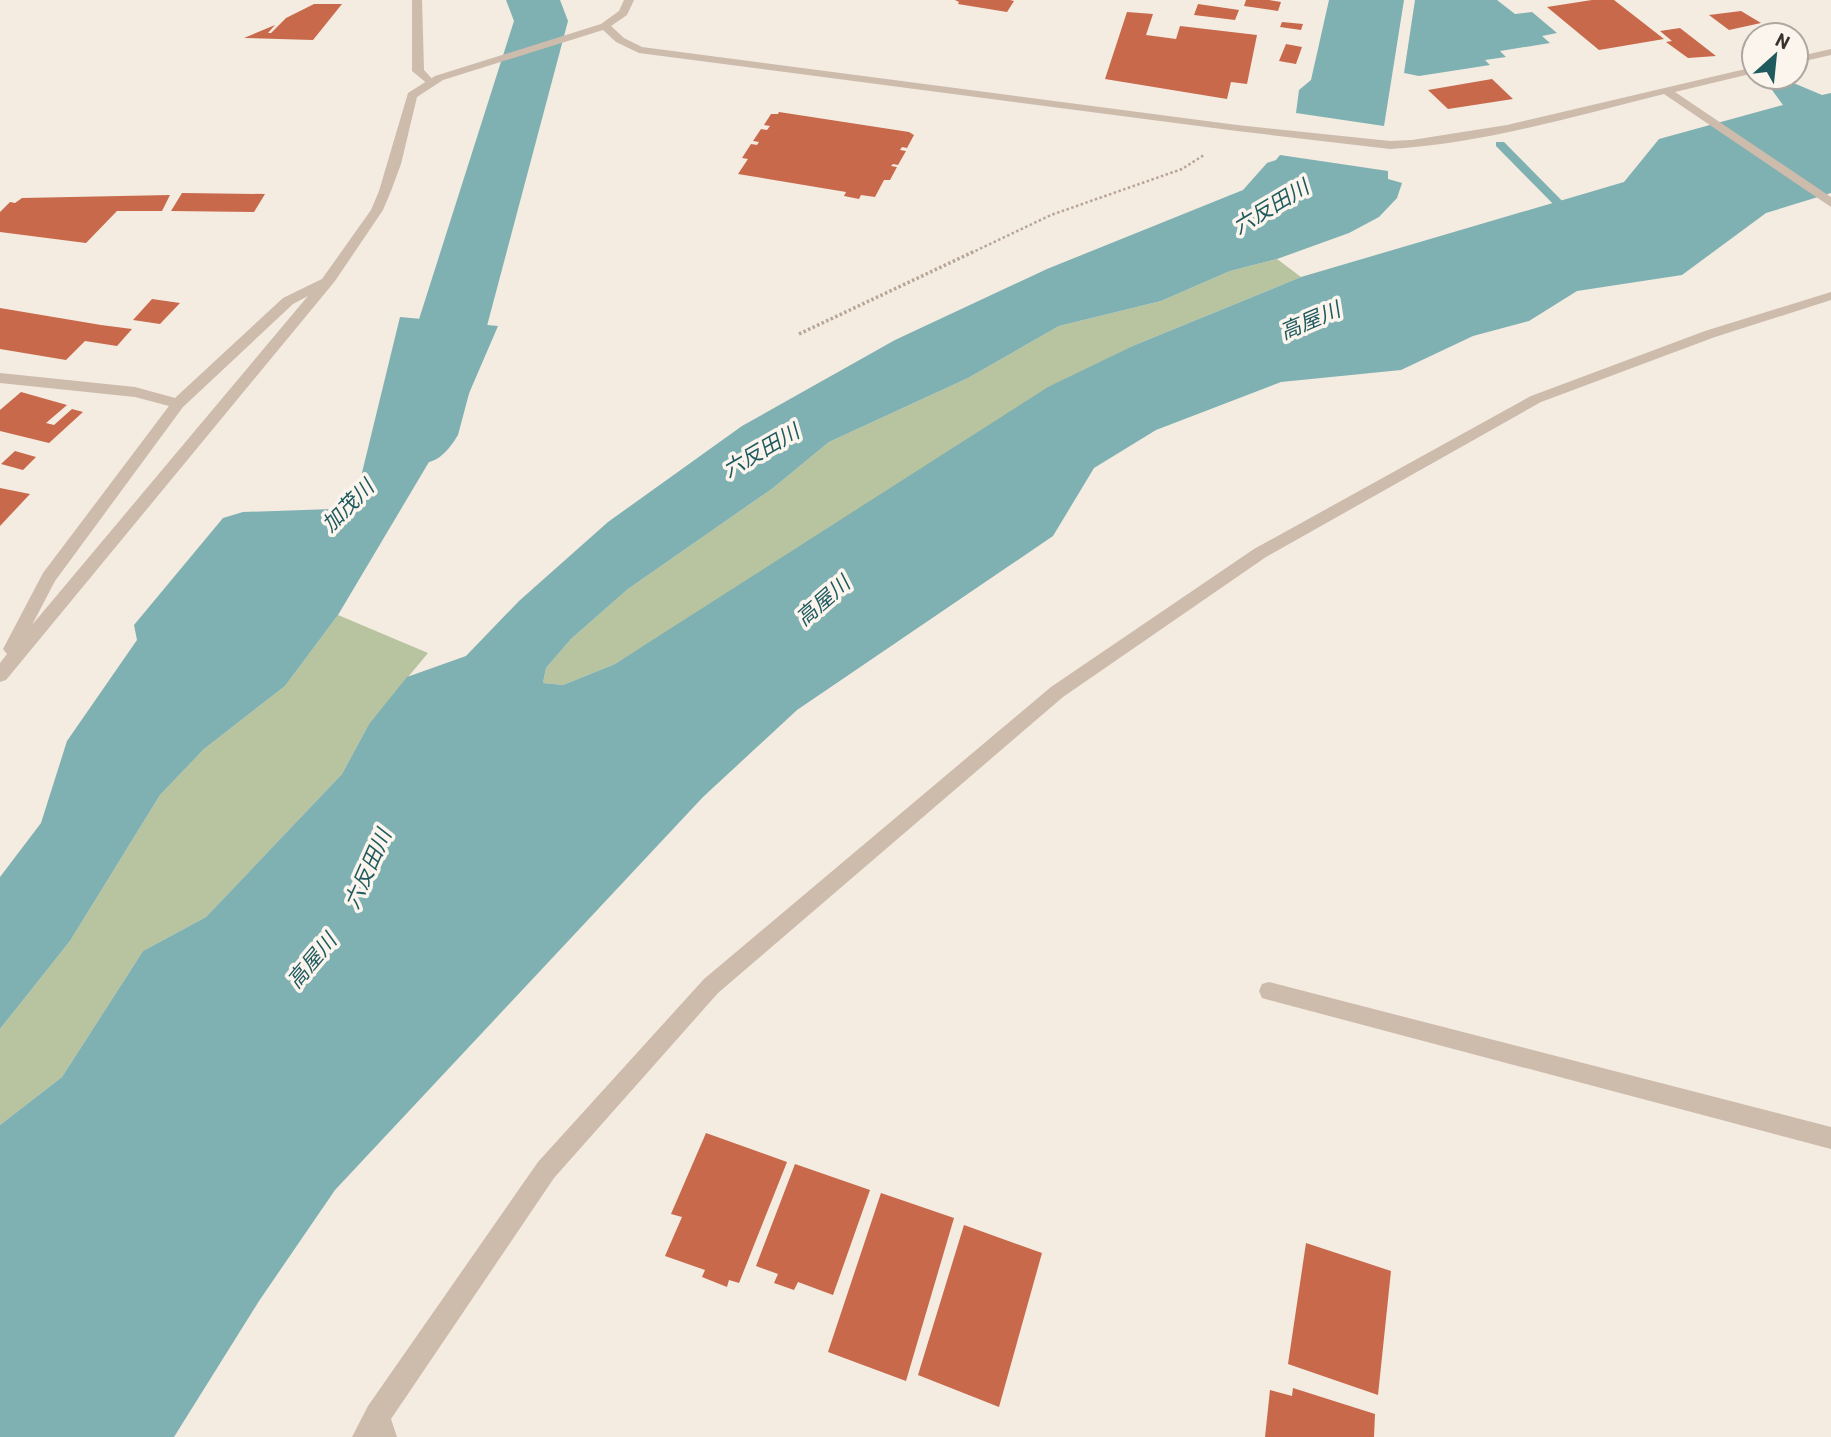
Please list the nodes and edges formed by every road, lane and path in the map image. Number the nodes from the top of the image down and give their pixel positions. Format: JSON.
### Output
{"nodes":[{"id":1,"x":417,"y":0,"type":"edge"},
{"id":2,"x":629,"y":0,"type":"edge"},
{"id":3,"x":600,"y":28,"type":"junction"},
{"id":4,"x":1831,"y":52,"type":"edge"},
{"id":5,"x":1810,"y":57,"type":"edge"},
{"id":6,"x":1740,"y":72,"type":"edge"},
{"id":7,"x":434,"y":80,"type":"junction"},
{"id":8,"x":1665,"y":90,"type":"junction"},
{"id":9,"x":1237,"y":128,"type":"junction"},
{"id":10,"x":1831,"y":203,"type":"edge"},
{"id":11,"x":330,"y":278,"type":"junction"},
{"id":12,"x":1831,"y":296,"type":"edge"},
{"id":13,"x":799,"y":334,"type":"dead end"},
{"id":14,"x":0,"y":378,"type":"edge"},
{"id":15,"x":178,"y":404,"type":"junction"},
{"id":16,"x":0,"y":673,"type":"edge"},
{"id":17,"x":1269,"y":991,"type":"dead end"},
{"id":18,"x":1831,"y":1138,"type":"edge"},
{"id":19,"x":381,"y":1426,"type":"edge"},
{"id":20,"x":364,"y":1437,"type":"edge"}],
"edges":[{"from":1,"to":7,"type":"street"},
{"from":2,"to":3,"type":"street"},
{"from":3,"to":7,"type":"street"},
{"from":3,"to":9,"type":"street"},
{"from":4,"to":5,"type":"street"},
{"from":6,"to":8,"type":"street"},
{"from":7,"to":11,"type":"street"},
{"from":8,"to":9,"type":"street"},
{"from":8,"to":10,"type":"street"},
{"from":9,"to":13,"type":"path"},
{"from":11,"to":15,"type":"street"},
{"from":11,"to":16,"type":"street"},
{"from":12,"to":19,"type":"street"},
{"from":14,"to":15,"type":"street"},
{"from":15,"to":16,"type":"street"},
{"from":17,"to":18,"type":"street"},
{"from":19,"to":20,"type":"street"}]}
